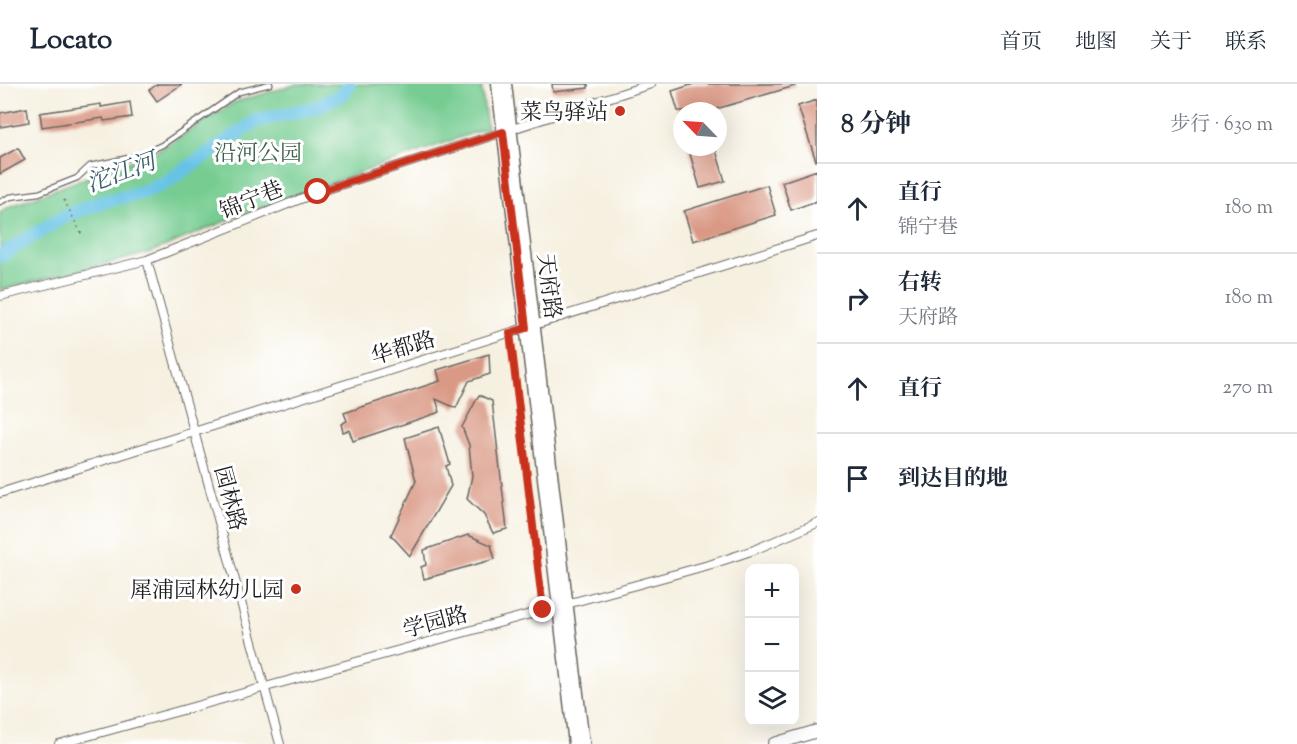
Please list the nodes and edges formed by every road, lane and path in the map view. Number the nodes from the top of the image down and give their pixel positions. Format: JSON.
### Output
{"nodes":[{"id":1,"x":270,"y":84,"type":"edge"},
{"id":2,"x":497,"y":84,"type":"edge"},
{"id":3,"x":506,"y":84,"type":"edge"},
{"id":4,"x":651,"y":84,"type":"edge"},
{"id":5,"x":507,"y":130,"type":"junction"},
{"id":6,"x":64,"y":200,"type":"dead end"},
{"id":7,"x":0,"y":202,"type":"edge"},
{"id":8,"x":817,"y":236,"type":"edge"},
{"id":9,"x":83,"y":237,"type":"dead end"},
{"id":10,"x":147,"y":261,"type":"junction"},
{"id":11,"x":0,"y":296,"type":"edge"},
{"id":12,"x":531,"y":327,"type":"junction"},
{"id":13,"x":510,"y":333,"type":"junction"},
{"id":14,"x":194,"y":432,"type":"junction"},
{"id":15,"x":0,"y":493,"type":"edge"},
{"id":16,"x":817,"y":523,"type":"edge"},
{"id":17,"x":563,"y":605,"type":"junction"},
{"id":18,"x":543,"y":610,"type":"junction"},
{"id":19,"x":264,"y":687,"type":"junction"},
{"id":20,"x":817,"y":731,"type":"edge"},
{"id":21,"x":59,"y":744,"type":"edge"},
{"id":22,"x":280,"y":744,"type":"edge"},
{"id":23,"x":582,"y":744,"type":"edge"},
{"id":24,"x":774,"y":744,"type":"edge"}],
"edges":[{"from":1,"to":7,"type":"lane"},
{"from":2,"to":5,"type":"street","name":"天府路"},
{"from":3,"to":5,"type":"street","name":"天府路"},
{"from":4,"to":5,"type":"street","name":"锦宁巷"},
{"from":5,"to":10,"type":"street","name":"锦宁巷"},
{"from":5,"to":12,"type":"street","name":"天府路"},
{"from":6,"to":9,"type":"path"},
{"from":8,"to":12,"type":"street","name":"华都路"},
{"from":10,"to":11,"type":"street","name":"锦宁巷"},
{"from":10,"to":14,"type":"street","name":"园林路"},
{"from":12,"to":13,"type":"street","name":"华都路"},
{"from":12,"to":17,"type":"street","name":"天府路"},
{"from":13,"to":14,"type":"street","name":"华都路"},
{"from":13,"to":18,"type":"path"},
{"from":14,"to":15,"type":"street","name":"华都路"},
{"from":14,"to":19,"type":"street","name":"园林路"},
{"from":16,"to":17,"type":"street","name":"学园路"},
{"from":17,"to":18,"type":"street","name":"学园路"},
{"from":17,"to":23,"type":"street","name":"天府路"},
{"from":18,"to":19,"type":"street","name":"学园路"},
{"from":19,"to":21,"type":"street","name":"学园路"},
{"from":19,"to":22,"type":"street","name":"园林路"},
{"from":20,"to":24,"type":"main road"}]}
